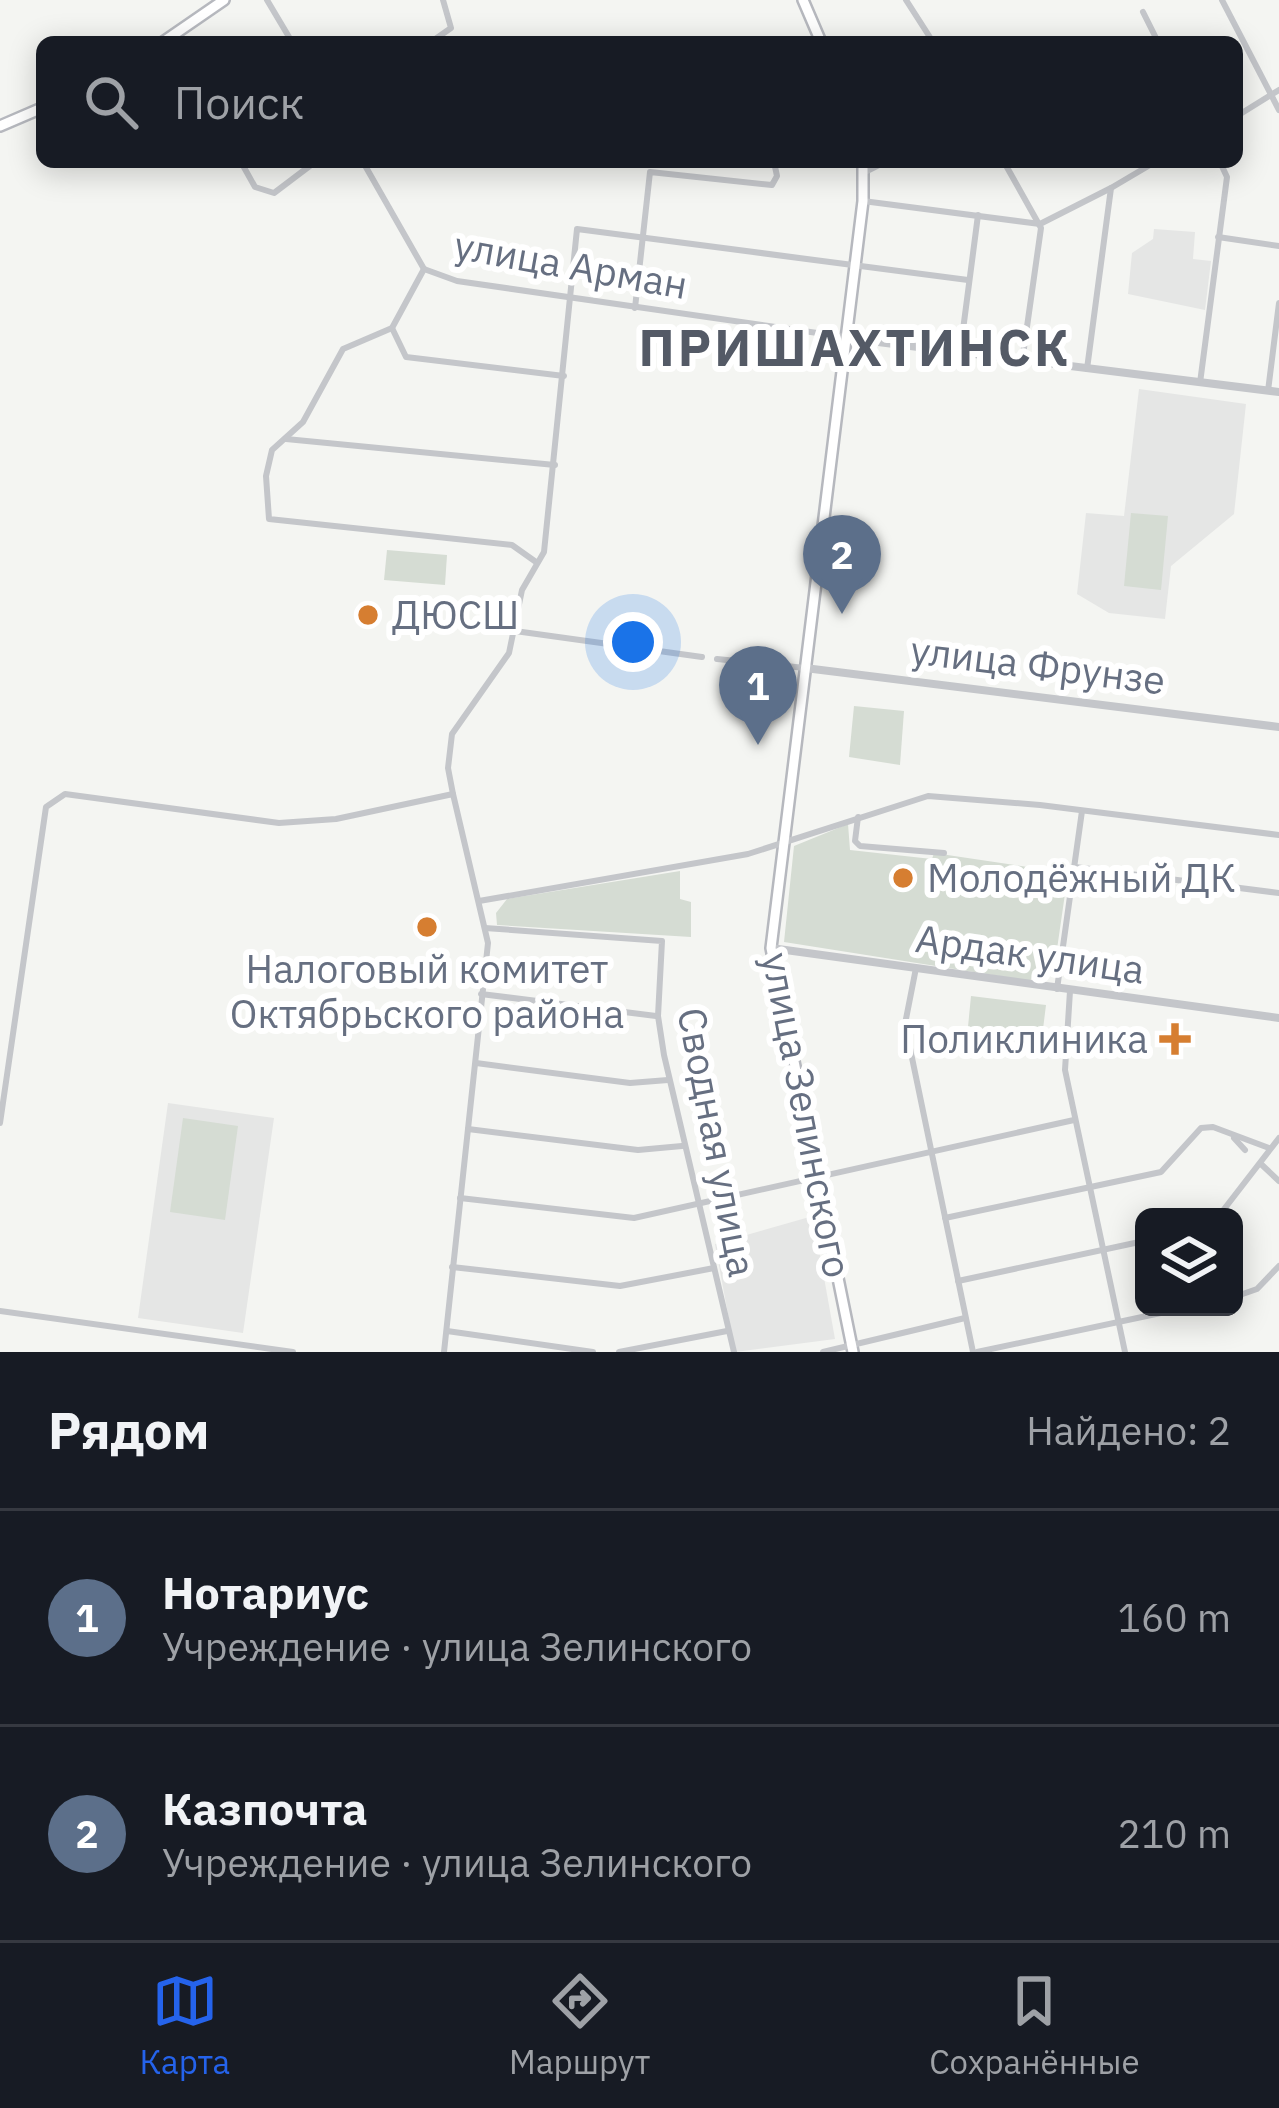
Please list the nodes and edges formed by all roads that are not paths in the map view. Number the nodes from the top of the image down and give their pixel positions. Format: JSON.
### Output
{"nodes":[{"id":1,"x":224,"y":0,"type":"edge"},
{"id":2,"x":267,"y":0,"type":"edge"},
{"id":3,"x":443,"y":0,"type":"edge"},
{"id":4,"x":906,"y":0,"type":"edge"},
{"id":5,"x":1222,"y":0,"type":"edge"},
{"id":6,"x":808,"y":2,"type":"edge"},
{"id":7,"x":1143,"y":12,"type":"dead end"},
{"id":8,"x":172,"y":36,"type":"edge"},
{"id":9,"x":288,"y":36,"type":"edge"},
{"id":10,"x":440,"y":36,"type":"edge"},
{"id":11,"x":818,"y":36,"type":"edge"},
{"id":12,"x":929,"y":36,"type":"edge"},
{"id":13,"x":1155,"y":36,"type":"edge"},
{"id":14,"x":1243,"y":36,"type":"edge"},
{"id":15,"x":1243,"y":37,"type":"edge"},
{"id":16,"x":1275,"y":93,"type":"edge"},
{"id":17,"x":1279,"y":110,"type":"edge"},
{"id":18,"x":36,"y":111,"type":"edge"},
{"id":19,"x":1243,"y":112,"type":"edge"},
{"id":20,"x":0,"y":126,"type":"edge"},
{"id":21,"x":245,"y":168,"type":"edge"},
{"id":22,"x":299,"y":168,"type":"edge"},
{"id":23,"x":366,"y":168,"type":"edge"},
{"id":24,"x":775,"y":168,"type":"edge"},
{"id":25,"x":863,"y":168,"type":"edge"},
{"id":26,"x":1007,"y":168,"type":"edge"},
{"id":27,"x":1137,"y":168,"type":"edge"},
{"id":28,"x":1223,"y":168,"type":"edge"},
{"id":29,"x":1111,"y":188,"type":"junction"},
{"id":30,"x":863,"y":201,"type":"junction"},
{"id":31,"x":978,"y":215,"type":"junction"},
{"id":32,"x":1040,"y":224,"type":"junction"},
{"id":33,"x":1218,"y":237,"type":"junction"},
{"id":34,"x":644,"y":238,"type":"junction"},
{"id":35,"x":1279,"y":246,"type":"edge"},
{"id":36,"x":856,"y":264,"type":"junction"},
{"id":37,"x":424,"y":269,"type":"junction"},
{"id":38,"x":968,"y":280,"type":"junction"},
{"id":39,"x":571,"y":299,"type":"junction"},
{"id":40,"x":1279,"y":303,"type":"edge"},
{"id":41,"x":635,"y":308,"type":"junction"},
{"id":42,"x":392,"y":328,"type":"junction"},
{"id":43,"x":845,"y":338,"type":"junction"},
{"id":44,"x":959,"y":353,"type":"junction"},
{"id":45,"x":1022,"y":362,"type":"junction"},
{"id":46,"x":1087,"y":369,"type":"junction"},
{"id":47,"x":564,"y":376,"type":"junction"},
{"id":48,"x":1200,"y":382,"type":"junction"},
{"id":49,"x":1274,"y":391,"type":"edge"},
{"id":50,"x":286,"y":440,"type":"junction"},
{"id":51,"x":555,"y":465,"type":"junction"},
{"id":52,"x":536,"y":562,"type":"junction"},
{"id":53,"x":515,"y":632,"type":"junction"},
{"id":54,"x":702,"y":658,"type":"dead end"},
{"id":55,"x":717,"y":659,"type":"dead end"},
{"id":56,"x":806,"y":668,"type":"junction"},
{"id":57,"x":1279,"y":727,"type":"edge"},
{"id":58,"x":453,"y":794,"type":"junction"},
{"id":59,"x":1082,"y":811,"type":"junction"},
{"id":60,"x":858,"y":817,"type":"junction"},
{"id":61,"x":1279,"y":836,"type":"edge"},
{"id":62,"x":786,"y":839,"type":"junction"},
{"id":63,"x":944,"y":853,"type":"dead end"},
{"id":64,"x":1075,"y":867,"type":"junction"},
{"id":65,"x":1279,"y":893,"type":"edge"},
{"id":66,"x":478,"y":901,"type":"junction"},
{"id":67,"x":485,"y":928,"type":"junction"},
{"id":68,"x":771,"y":948,"type":"junction"},
{"id":69,"x":916,"y":968,"type":"junction"},
{"id":70,"x":1057,"y":989,"type":"junction"},
{"id":71,"x":1070,"y":991,"type":"junction"},
{"id":72,"x":482,"y":994,"type":"junction"},
{"id":73,"x":658,"y":1016,"type":"junction"},
{"id":74,"x":1279,"y":1018,"type":"edge"},
{"id":75,"x":476,"y":1064,"type":"junction"},
{"id":76,"x":670,"y":1080,"type":"junction"},
{"id":77,"x":1074,"y":1120,"type":"junction"},
{"id":78,"x":0,"y":1123,"type":"edge"},
{"id":79,"x":468,"y":1129,"type":"junction"},
{"id":80,"x":1232,"y":1136,"type":"junction"},
{"id":81,"x":1279,"y":1138,"type":"edge"},
{"id":82,"x":682,"y":1146,"type":"junction"},
{"id":83,"x":1269,"y":1148,"type":"junction"},
{"id":84,"x":1245,"y":1150,"type":"dead end"},
{"id":85,"x":931,"y":1155,"type":"junction"},
{"id":86,"x":1262,"y":1165,"type":"junction"},
{"id":87,"x":816,"y":1180,"type":"junction"},
{"id":88,"x":1279,"y":1181,"type":"edge"},
{"id":89,"x":1090,"y":1187,"type":"junction"},
{"id":90,"x":460,"y":1198,"type":"junction"},
{"id":91,"x":700,"y":1207,"type":"junction"},
{"id":92,"x":1226,"y":1208,"type":"edge"},
{"id":93,"x":945,"y":1218,"type":"junction"},
{"id":94,"x":1135,"y":1243,"type":"edge"},
{"id":95,"x":1104,"y":1250,"type":"junction"},
{"id":96,"x":1279,"y":1266,"type":"edge"},
{"id":97,"x":452,"y":1267,"type":"junction"},
{"id":98,"x":714,"y":1268,"type":"junction"},
{"id":99,"x":958,"y":1281,"type":"junction"},
{"id":100,"x":1243,"y":1294,"type":"edge"},
{"id":101,"x":0,"y":1311,"type":"edge"},
{"id":102,"x":1146,"y":1316,"type":"edge"},
{"id":103,"x":965,"y":1318,"type":"junction"},
{"id":104,"x":1118,"y":1322,"type":"junction"},
{"id":105,"x":447,"y":1331,"type":"junction"},
{"id":106,"x":728,"y":1331,"type":"junction"},
{"id":107,"x":853,"y":1349,"type":"edge"},
{"id":108,"x":293,"y":1352,"type":"edge"},
{"id":109,"x":444,"y":1352,"type":"edge"},
{"id":110,"x":593,"y":1352,"type":"edge"},
{"id":111,"x":619,"y":1352,"type":"edge"},
{"id":112,"x":734,"y":1352,"type":"edge"},
{"id":113,"x":823,"y":1352,"type":"edge"},
{"id":114,"x":975,"y":1352,"type":"edge"},
{"id":115,"x":1125,"y":1352,"type":"edge"}],
"edges":[{"from":1,"to":8,"type":"main road"},
{"from":2,"to":9,"type":"street"},
{"from":3,"to":10,"type":"street"},
{"from":4,"to":12,"type":"street"},
{"from":5,"to":14,"type":"street"},
{"from":6,"to":11,"type":"main road"},
{"from":7,"to":13,"type":"street"},
{"from":15,"to":16,"type":"street"},
{"from":16,"to":17,"type":"street"},
{"from":16,"to":19,"type":"street"},
{"from":18,"to":20,"type":"main road"},
{"from":21,"to":22,"type":"street"},
{"from":23,"to":37,"type":"street"},
{"from":24,"to":34,"type":"street"},
{"from":25,"to":30,"type":"main road","name":"улица Зелинского"},
{"from":26,"to":32,"type":"street"},
{"from":27,"to":29,"type":"street"},
{"from":28,"to":33,"type":"street"},
{"from":29,"to":32,"type":"street"},
{"from":29,"to":46,"type":"street"},
{"from":30,"to":31,"type":"street"},
{"from":30,"to":36,"type":"main road","name":"улица Зелинского"},
{"from":31,"to":32,"type":"street"},
{"from":31,"to":38,"type":"street"},
{"from":32,"to":45,"type":"street"},
{"from":33,"to":35,"type":"street"},
{"from":33,"to":48,"type":"street"},
{"from":34,"to":36,"type":"street"},
{"from":34,"to":39,"type":"street"},
{"from":34,"to":41,"type":"street"},
{"from":36,"to":38,"type":"street"},
{"from":36,"to":43,"type":"main road","name":"улица Зелинского"},
{"from":37,"to":39,"type":"street","name":"улица Арман"},
{"from":37,"to":42,"type":"street"},
{"from":38,"to":44,"type":"street"},
{"from":39,"to":41,"type":"street","name":"улица Арман"},
{"from":39,"to":47,"type":"street"},
{"from":40,"to":49,"type":"street"},
{"from":41,"to":43,"type":"street","name":"улица Арман"},
{"from":42,"to":47,"type":"street"},
{"from":42,"to":50,"type":"street"},
{"from":43,"to":44,"type":"street","name":"улица Арман"},
{"from":43,"to":56,"type":"main road","name":"улица Зелинского"},
{"from":44,"to":45,"type":"street","name":"улица Арман"},
{"from":45,"to":46,"type":"street","name":"улица Арман"},
{"from":46,"to":48,"type":"street","name":"улица Арман"},
{"from":47,"to":51,"type":"street"},
{"from":48,"to":49,"type":"street","name":"улица Арман"},
{"from":50,"to":51,"type":"street"},
{"from":50,"to":52,"type":"street"},
{"from":51,"to":52,"type":"street"},
{"from":52,"to":53,"type":"street"},
{"from":53,"to":54,"type":"street"},
{"from":53,"to":58,"type":"street"},
{"from":55,"to":56,"type":"street","name":"улица Фрунзе"},
{"from":56,"to":57,"type":"street","name":"улица Фрунзе"},
{"from":56,"to":62,"type":"main road","name":"улица Зелинского"},
{"from":58,"to":66,"type":"street"},
{"from":58,"to":78,"type":"street"},
{"from":59,"to":60,"type":"street"},
{"from":59,"to":61,"type":"street"},
{"from":59,"to":64,"type":"street"},
{"from":60,"to":62,"type":"street"},
{"from":60,"to":63,"type":"street"},
{"from":62,"to":66,"type":"street"},
{"from":62,"to":68,"type":"main road","name":"улица Зелинского"},
{"from":64,"to":65,"type":"street"},
{"from":64,"to":70,"type":"street"},
{"from":66,"to":67,"type":"street"},
{"from":67,"to":72,"type":"street"},
{"from":67,"to":73,"type":"street","name":"Сводная улица"},
{"from":68,"to":69,"type":"street","name":"Ардак улица"},
{"from":68,"to":87,"type":"main road","name":"улица Зелинского"},
{"from":69,"to":70,"type":"street","name":"Ардак улица"},
{"from":69,"to":85,"type":"street"},
{"from":70,"to":71,"type":"street","name":"Ардак улица"},
{"from":71,"to":74,"type":"street","name":"Ардак улица"},
{"from":71,"to":77,"type":"street"},
{"from":72,"to":73,"type":"street"},
{"from":72,"to":75,"type":"street"},
{"from":73,"to":76,"type":"street","name":"Сводная улица"},
{"from":75,"to":76,"type":"street"},
{"from":75,"to":79,"type":"street"},
{"from":76,"to":82,"type":"street","name":"Сводная улица"},
{"from":77,"to":85,"type":"street"},
{"from":77,"to":89,"type":"street"},
{"from":79,"to":82,"type":"street"},
{"from":79,"to":90,"type":"street"},
{"from":80,"to":83,"type":"street"},
{"from":80,"to":84,"type":"street"},
{"from":80,"to":89,"type":"street"},
{"from":81,"to":83,"type":"street"},
{"from":82,"to":91,"type":"street","name":"Сводная улица"},
{"from":83,"to":86,"type":"street"},
{"from":85,"to":87,"type":"street"},
{"from":85,"to":93,"type":"street"},
{"from":86,"to":88,"type":"street"},
{"from":86,"to":92,"type":"street"},
{"from":87,"to":91,"type":"street"},
{"from":87,"to":107,"type":"main road","name":"улица Зелинского"},
{"from":89,"to":93,"type":"street"},
{"from":89,"to":95,"type":"street"},
{"from":90,"to":91,"type":"street"},
{"from":90,"to":97,"type":"street"},
{"from":91,"to":98,"type":"street","name":"Сводная улица"},
{"from":93,"to":99,"type":"street"},
{"from":94,"to":95,"type":"street"},
{"from":95,"to":99,"type":"street"},
{"from":95,"to":104,"type":"street"},
{"from":96,"to":100,"type":"street"},
{"from":97,"to":98,"type":"street"},
{"from":97,"to":105,"type":"street"},
{"from":98,"to":106,"type":"street","name":"Сводная улица"},
{"from":99,"to":103,"type":"street"},
{"from":101,"to":108,"type":"street"},
{"from":102,"to":104,"type":"street"},
{"from":103,"to":107,"type":"street"},
{"from":103,"to":114,"type":"street"},
{"from":104,"to":114,"type":"street"},
{"from":104,"to":115,"type":"street"},
{"from":105,"to":109,"type":"street"},
{"from":105,"to":110,"type":"street"},
{"from":106,"to":111,"type":"street"},
{"from":106,"to":112,"type":"street","name":"Сводная улица"},
{"from":107,"to":113,"type":"street"}]}
